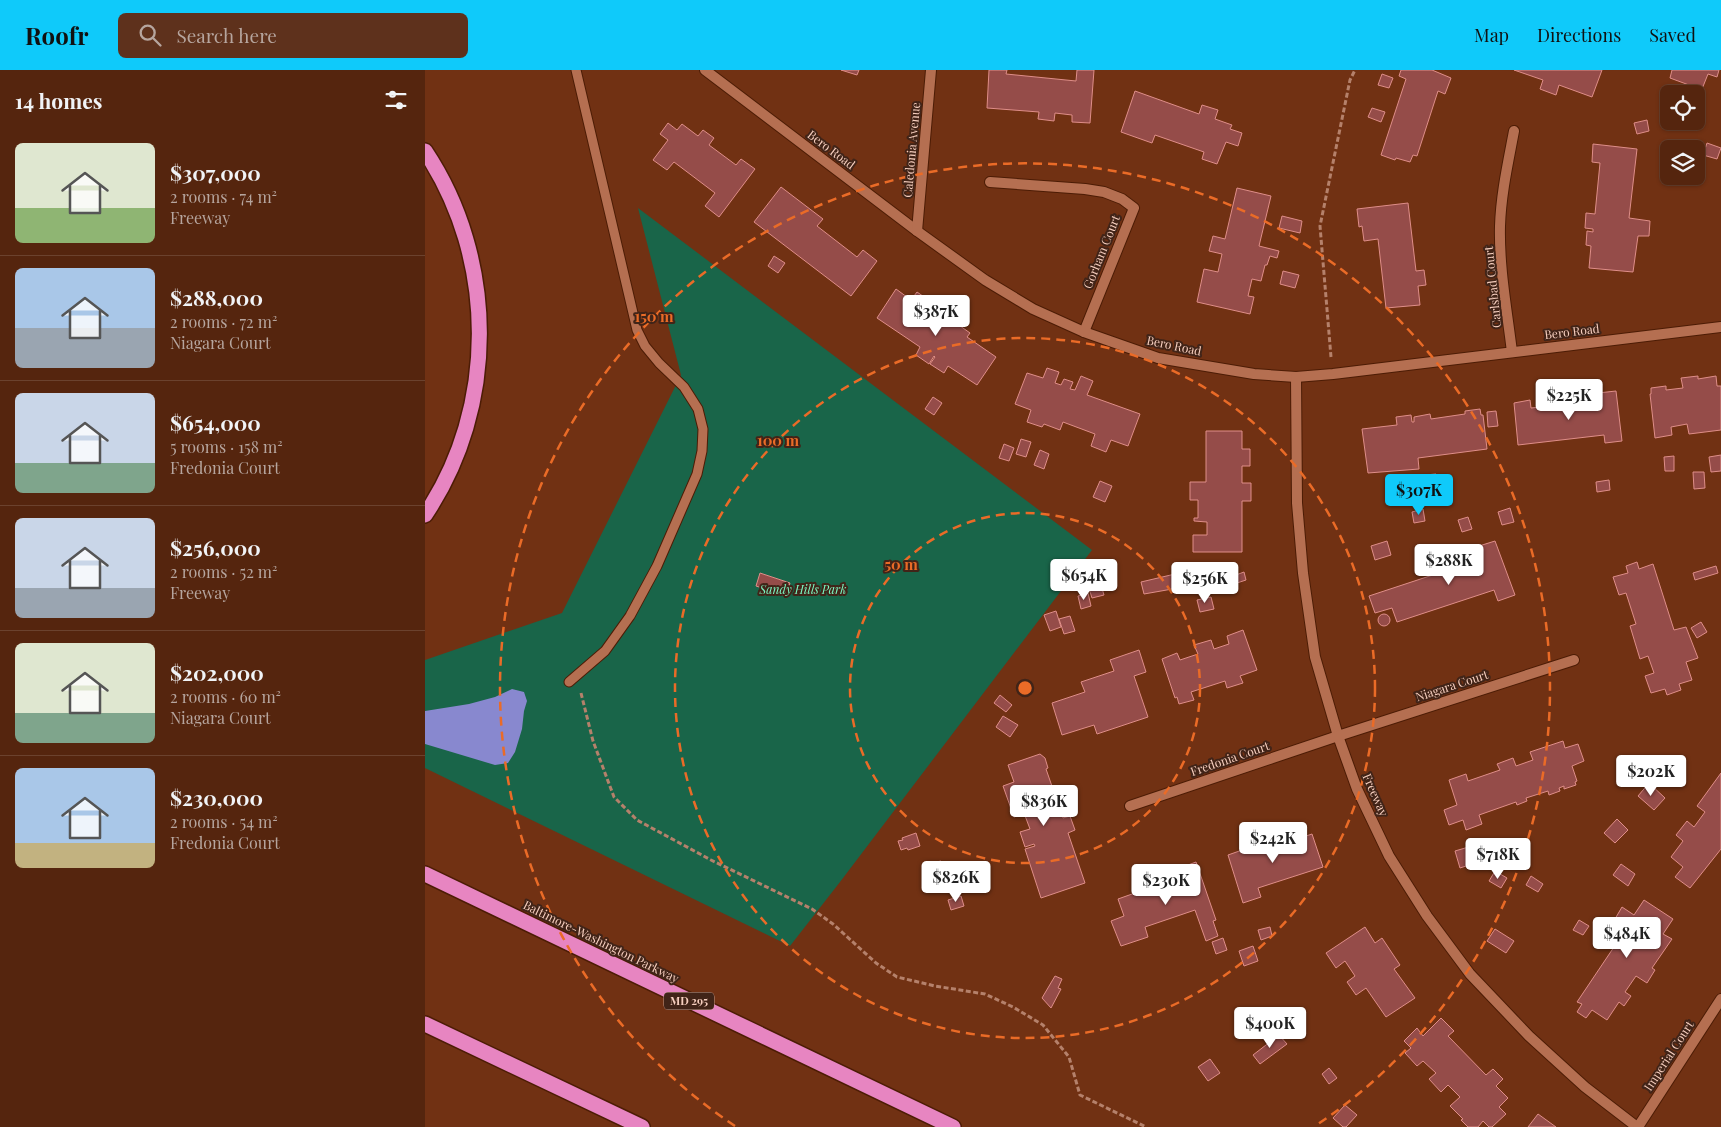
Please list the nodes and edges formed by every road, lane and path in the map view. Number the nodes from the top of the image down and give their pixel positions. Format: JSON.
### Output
{"nodes":[{"id":1,"x":576,"y":70,"type":"edge"},
{"id":2,"x":705,"y":70,"type":"edge"},
{"id":3,"x":931,"y":70,"type":"edge"},
{"id":4,"x":1355,"y":70,"type":"edge"},
{"id":5,"x":1514,"y":131,"type":"dead end"},
{"id":6,"x":425,"y":151,"type":"edge"},
{"id":7,"x":990,"y":182,"type":"dead end"},
{"id":8,"x":917,"y":231,"type":"junction"},
{"id":9,"x":1721,"y":327,"type":"edge"},
{"id":10,"x":1084,"y":332,"type":"junction"},
{"id":11,"x":1513,"y":352,"type":"junction"},
{"id":12,"x":1333,"y":374,"type":"junction"},
{"id":13,"x":1296,"y":378,"type":"junction"},
{"id":14,"x":425,"y":515,"type":"edge"},
{"id":15,"x":1574,"y":660,"type":"dead end"},
{"id":16,"x":573,"y":678,"type":"joint"},
{"id":17,"x":1338,"y":736,"type":"junction"},
{"id":18,"x":1130,"y":806,"type":"dead end"},
{"id":19,"x":425,"y":874,"type":"edge"},
{"id":20,"x":1721,"y":999,"type":"edge"},
{"id":21,"x":425,"y":1024,"type":"edge"},
{"id":22,"x":642,"y":1127,"type":"edge"},
{"id":23,"x":953,"y":1127,"type":"edge"},
{"id":24,"x":1146,"y":1127,"type":"edge"},
{"id":25,"x":1638,"y":1127,"type":"edge"}],
"edges":[{"from":1,"to":16,"type":"lane"},
{"from":2,"to":8,"type":"street","name":"Bero Road"},
{"from":3,"to":8,"type":"street","name":"Caledonia Avenue"},
{"from":4,"to":12,"type":"path"},
{"from":5,"to":11,"type":"street","name":"Carlsbad Court"},
{"from":6,"to":14,"type":"highway"},
{"from":7,"to":10,"type":"street","name":"Gorham Court"},
{"from":8,"to":10,"type":"street","name":"Bero Road"},
{"from":9,"to":11,"type":"street","name":"Bero Road"},
{"from":10,"to":13,"type":"street","name":"Bero Road"},
{"from":11,"to":12,"type":"street","name":"Bero Road"},
{"from":12,"to":13,"type":"street","name":"Bero Road"},
{"from":13,"to":17,"type":"street","name":"Freeway"},
{"from":15,"to":17,"type":"street","name":"Niagara Court"},
{"from":16,"to":24,"type":"path"},
{"from":17,"to":18,"type":"street","name":"Fredonia Court"},
{"from":17,"to":25,"type":"street","name":"Freeway"},
{"from":19,"to":23,"type":"highway","name":"Baltimore-Washington Parkway","number":"MD 295"},
{"from":20,"to":25,"type":"street","name":"Imperial Court"},
{"from":21,"to":22,"type":"highway"}]}
